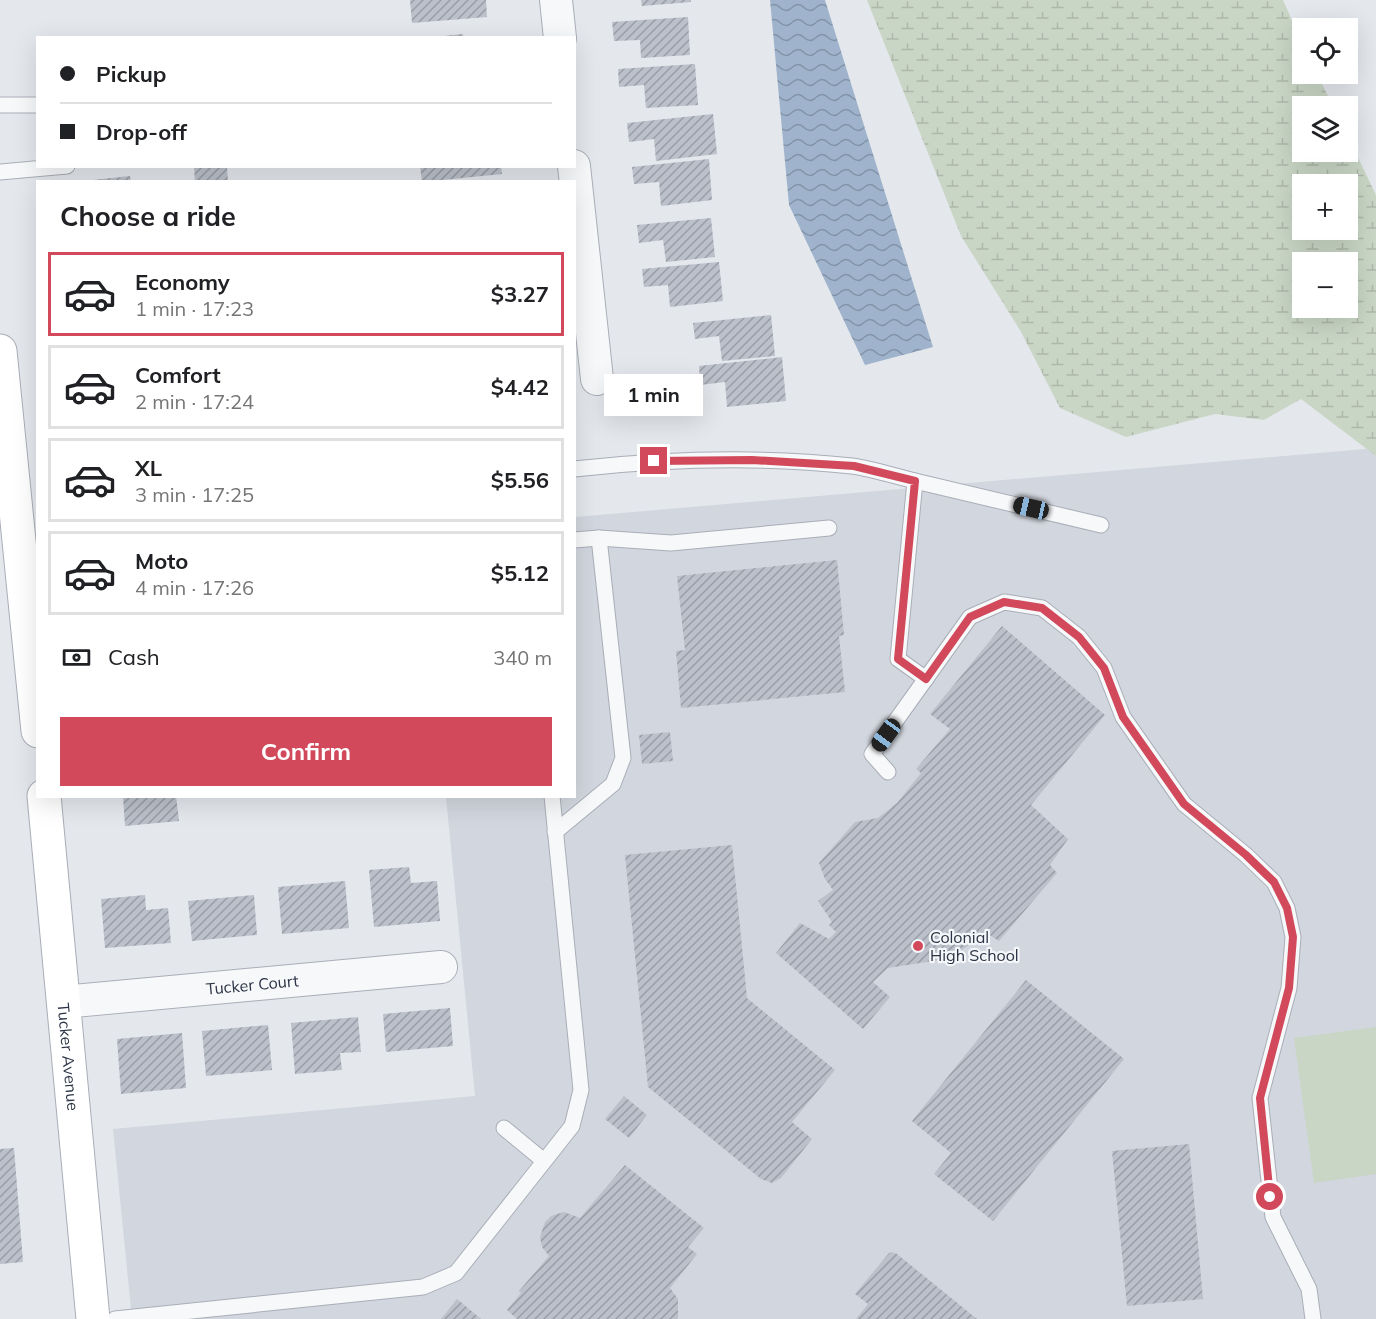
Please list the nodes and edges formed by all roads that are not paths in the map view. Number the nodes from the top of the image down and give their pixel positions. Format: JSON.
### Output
{"nodes":[{"id":1,"x":556,"y":0,"type":"edge"},
{"id":2,"x":560,"y":36,"type":"edge"},
{"id":3,"x":0,"y":105,"type":"edge"},
{"id":4,"x":36,"y":105,"type":"edge"},
{"id":5,"x":44,"y":168,"type":"edge"},
{"id":6,"x":0,"y":172,"type":"edge"},
{"id":7,"x":576,"y":185,"type":"edge"},
{"id":8,"x":0,"y":351,"type":"edge"},
{"id":9,"x":597,"y":379,"type":"dead end"},
{"id":10,"x":576,"y":469,"type":"edge"},
{"id":11,"x":915,"y":481,"type":"junction"},
{"id":12,"x":27,"y":521,"type":"edge"},
{"id":13,"x":1101,"y":525,"type":"dead end"},
{"id":14,"x":829,"y":528,"type":"dead end"},
{"id":15,"x":599,"y":538,"type":"junction"},
{"id":16,"x":576,"y":540,"type":"edge"},
{"id":17,"x":31,"y":594,"type":"edge"},
{"id":18,"x":926,"y":679,"type":"junction"},
{"id":19,"x":36,"y":693,"type":"edge"},
{"id":20,"x":888,"y":772,"type":"dead end"},
{"id":21,"x":44,"y":798,"type":"edge"},
{"id":22,"x":552,"y":798,"type":"edge"},
{"id":23,"x":555,"y":832,"type":"junction"},
{"id":24,"x":441,"y":967,"type":"dead end"},
{"id":25,"x":63,"y":1002,"type":"junction"},
{"id":26,"x":504,"y":1128,"type":"dead end"},
{"id":27,"x":544,"y":1161,"type":"junction"},
{"id":28,"x":93,"y":1319,"type":"edge"},
{"id":29,"x":115,"y":1319,"type":"edge"},
{"id":30,"x":1313,"y":1319,"type":"edge"}],
"edges":[{"from":1,"to":2,"type":"street"},
{"from":3,"to":4,"type":"lane"},
{"from":5,"to":6,"type":"lane"},
{"from":7,"to":9,"type":"street"},
{"from":8,"to":12,"type":"street"},
{"from":10,"to":11,"type":"lane"},
{"from":11,"to":13,"type":"lane"},
{"from":11,"to":18,"type":"lane"},
{"from":12,"to":17,"type":"street"},
{"from":14,"to":15,"type":"lane"},
{"from":15,"to":16,"type":"lane"},
{"from":15,"to":23,"type":"lane"},
{"from":17,"to":19,"type":"street"},
{"from":18,"to":20,"type":"lane"},
{"from":18,"to":30,"type":"lane"},
{"from":21,"to":25,"type":"street","name":"Tucker Avenue"},
{"from":22,"to":23,"type":"lane"},
{"from":23,"to":27,"type":"lane"},
{"from":24,"to":25,"type":"street","name":"Tucker Court"},
{"from":25,"to":28,"type":"street","name":"Tucker Avenue"},
{"from":26,"to":27,"type":"lane"},
{"from":27,"to":29,"type":"lane"}]}
